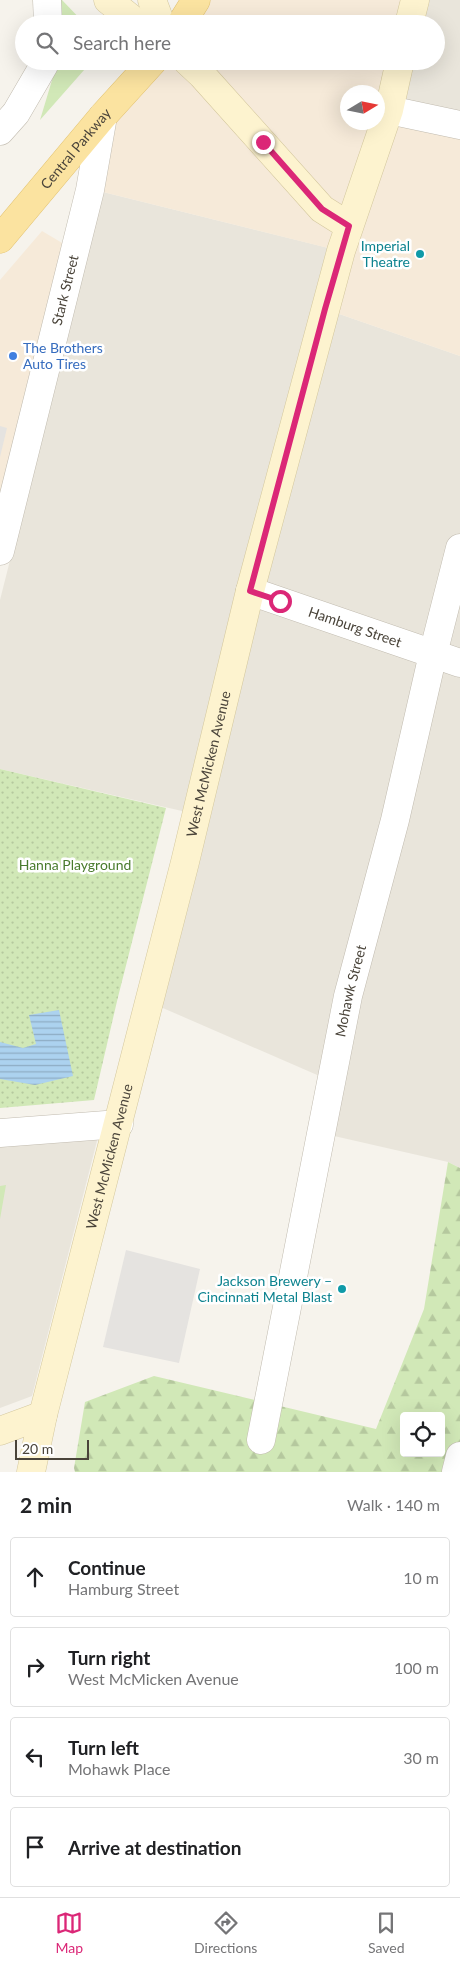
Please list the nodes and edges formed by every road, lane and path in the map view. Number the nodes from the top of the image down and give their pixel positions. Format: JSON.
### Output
{"nodes":[{"id":1,"x":47,"y":0,"type":"edge"},
{"id":2,"x":108,"y":0,"type":"edge"},
{"id":3,"x":152,"y":0,"type":"edge"},
{"id":4,"x":196,"y":0,"type":"edge"},
{"id":5,"x":415,"y":0,"type":"edge"},
{"id":6,"x":48,"y":15,"type":"edge"},
{"id":7,"x":127,"y":15,"type":"edge"},
{"id":8,"x":158,"y":15,"type":"edge"},
{"id":9,"x":187,"y":15,"type":"edge"},
{"id":10,"x":411,"y":15,"type":"edge"},
{"id":11,"x":41,"y":70,"type":"edge"},
{"id":12,"x":145,"y":70,"type":"edge"},
{"id":13,"x":197,"y":70,"type":"edge"},
{"id":14,"x":398,"y":70,"type":"edge"},
{"id":15,"x":389,"y":110,"type":"junction"},
{"id":16,"x":103,"y":116,"type":"junction"},
{"id":17,"x":460,"y":126,"type":"edge"},
{"id":18,"x":0,"y":131,"type":"edge"},
{"id":19,"x":349,"y":226,"type":"junction"},
{"id":20,"x":0,"y":238,"type":"edge"},
{"id":21,"x":460,"y":548,"type":"edge"},
{"id":22,"x":0,"y":551,"type":"edge"},
{"id":23,"x":250,"y":591,"type":"junction"},
{"id":24,"x":433,"y":654,"type":"junction"},
{"id":25,"x":460,"y":663,"type":"edge"},
{"id":26,"x":119,"y":1124,"type":"junction"},
{"id":27,"x":0,"y":1133,"type":"edge"},
{"id":28,"x":43,"y":1415,"type":"junction"},
{"id":29,"x":0,"y":1431,"type":"edge"},
{"id":30,"x":261,"y":1440,"type":"dead end"},
{"id":31,"x":460,"y":1456,"type":"edge"},
{"id":32,"x":31,"y":1472,"type":"edge"},
{"id":33,"x":456,"y":1472,"type":"edge"}],
"edges":[{"from":1,"to":6,"type":"street"},
{"from":2,"to":7,"type":"street"},
{"from":3,"to":8,"type":"street"},
{"from":4,"to":9,"type":"main road"},
{"from":5,"to":10,"type":"street"},
{"from":11,"to":18,"type":"street"},
{"from":12,"to":16,"type":"main road","name":"Central Parkway"},
{"from":13,"to":19,"type":"street"},
{"from":14,"to":15,"type":"street","name":"West McMicken Avenue"},
{"from":15,"to":17,"type":"street"},
{"from":15,"to":19,"type":"street","name":"West McMicken Avenue"},
{"from":16,"to":20,"type":"main road","name":"Central Parkway"},
{"from":16,"to":22,"type":"street","name":"Stark Street"},
{"from":19,"to":23,"type":"street","name":"West McMicken Avenue"},
{"from":21,"to":24,"type":"street","name":"Mohawk Street"},
{"from":23,"to":24,"type":"street","name":"Hamburg Street"},
{"from":23,"to":26,"type":"street","name":"West McMicken Avenue"},
{"from":24,"to":25,"type":"street","name":"Hamburg Street"},
{"from":24,"to":30,"type":"street","name":"Mohawk Street"},
{"from":26,"to":27,"type":"street"},
{"from":26,"to":28,"type":"street","name":"West McMicken Avenue"},
{"from":28,"to":29,"type":"street"},
{"from":28,"to":32,"type":"street","name":"West McMicken Avenue"},
{"from":31,"to":33,"type":"street"}]}
